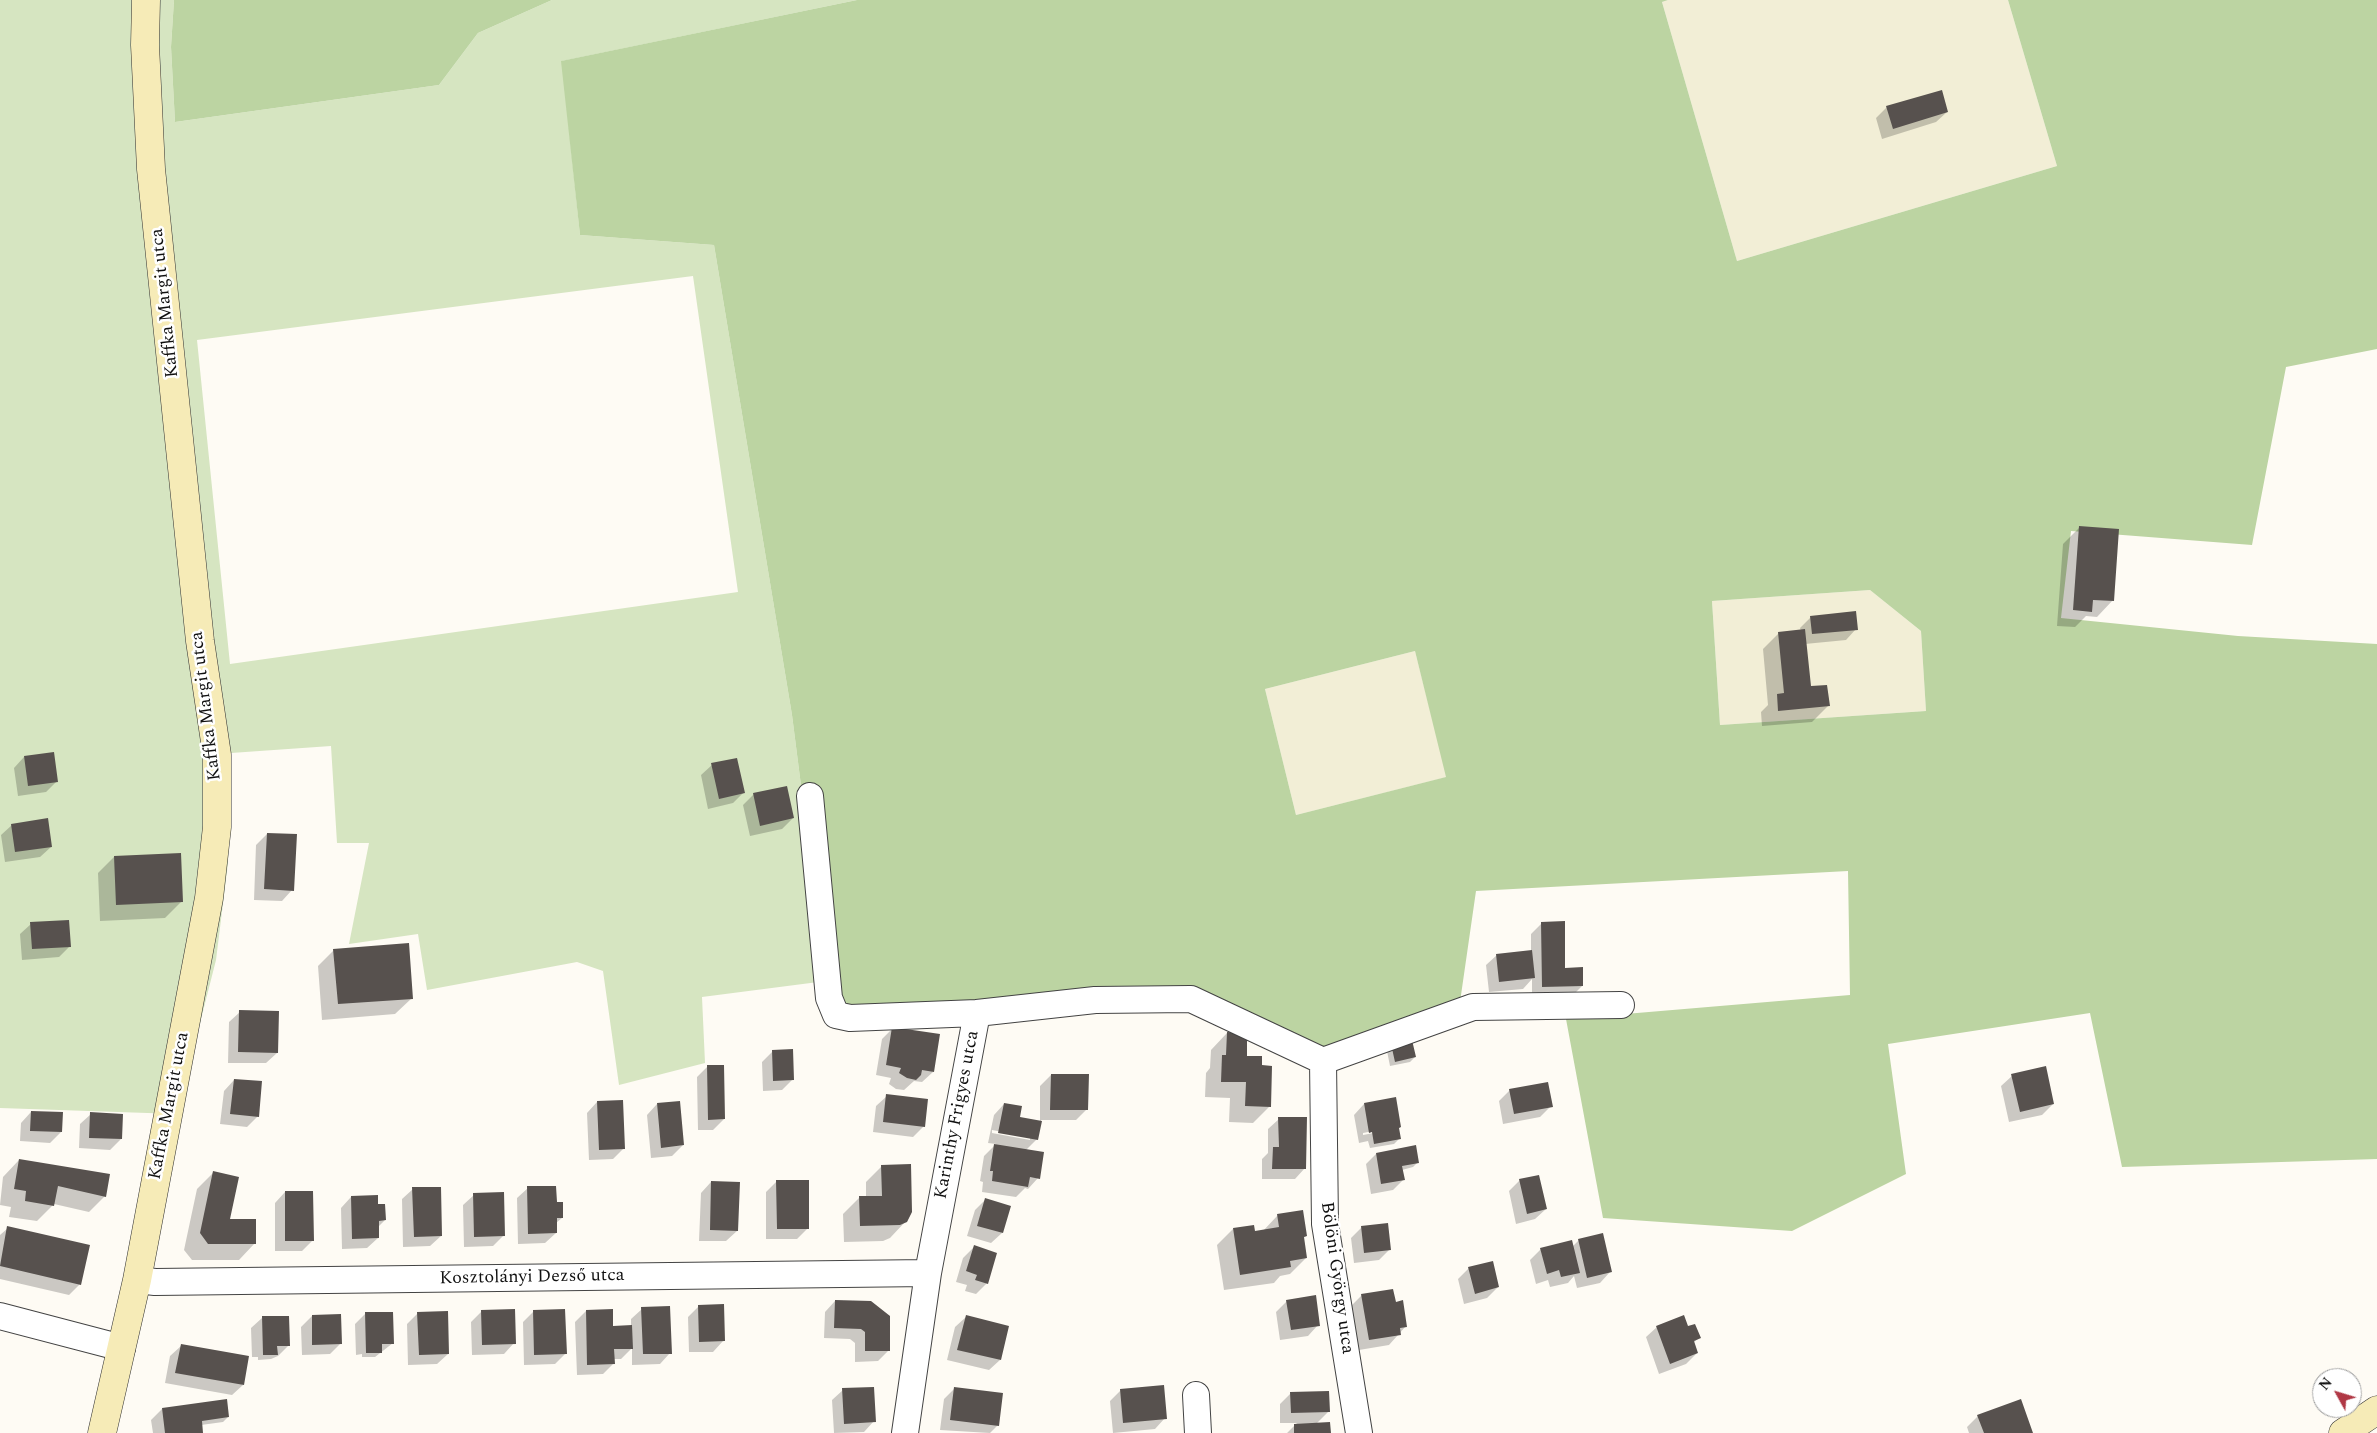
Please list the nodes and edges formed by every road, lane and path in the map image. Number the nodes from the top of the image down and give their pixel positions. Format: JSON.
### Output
{"nodes":[{"id":1,"x":146,"y":0,"type":"edge"},
{"id":2,"x":810,"y":796,"type":"dead end"},
{"id":3,"x":1621,"y":1006,"type":"dead end"},
{"id":4,"x":977,"y":1013,"type":"junction"},
{"id":5,"x":1323,"y":1061,"type":"junction"},
{"id":6,"x":928,"y":1273,"type":"junction"},
{"id":7,"x":137,"y":1280,"type":"junction"},
{"id":8,"x":0,"y":1316,"type":"edge"},
{"id":9,"x":122,"y":1348,"type":"junction"},
{"id":10,"x":1196,"y":1395,"type":"dead end"},
{"id":11,"x":2377,"y":1410,"type":"edge"},
{"id":12,"x":102,"y":1433,"type":"edge"},
{"id":13,"x":905,"y":1433,"type":"edge"},
{"id":14,"x":1198,"y":1433,"type":"edge"},
{"id":15,"x":1359,"y":1433,"type":"edge"},
{"id":16,"x":2343,"y":1433,"type":"edge"}],
"edges":[{"from":1,"to":7,"type":"street","name":"Kaffka Margit utca"},
{"from":2,"to":4,"type":"street"},
{"from":3,"to":5,"type":"street"},
{"from":4,"to":5,"type":"street","name":"Karinthy Frigyes utca"},
{"from":4,"to":6,"type":"street","name":"Karinthy Frigyes utca"},
{"from":5,"to":15,"type":"street","name":"Bölöni György utca"},
{"from":6,"to":7,"type":"street","name":"Kosztolányi Dezső utca"},
{"from":6,"to":13,"type":"street","name":"Karinthy Frigyes utca"},
{"from":7,"to":9,"type":"street","name":"Kaffka Margit utca"},
{"from":8,"to":9,"type":"street"},
{"from":9,"to":12,"type":"street","name":"Kaffka Margit utca"},
{"from":10,"to":14,"type":"street"},
{"from":11,"to":16,"type":"street"}]}
